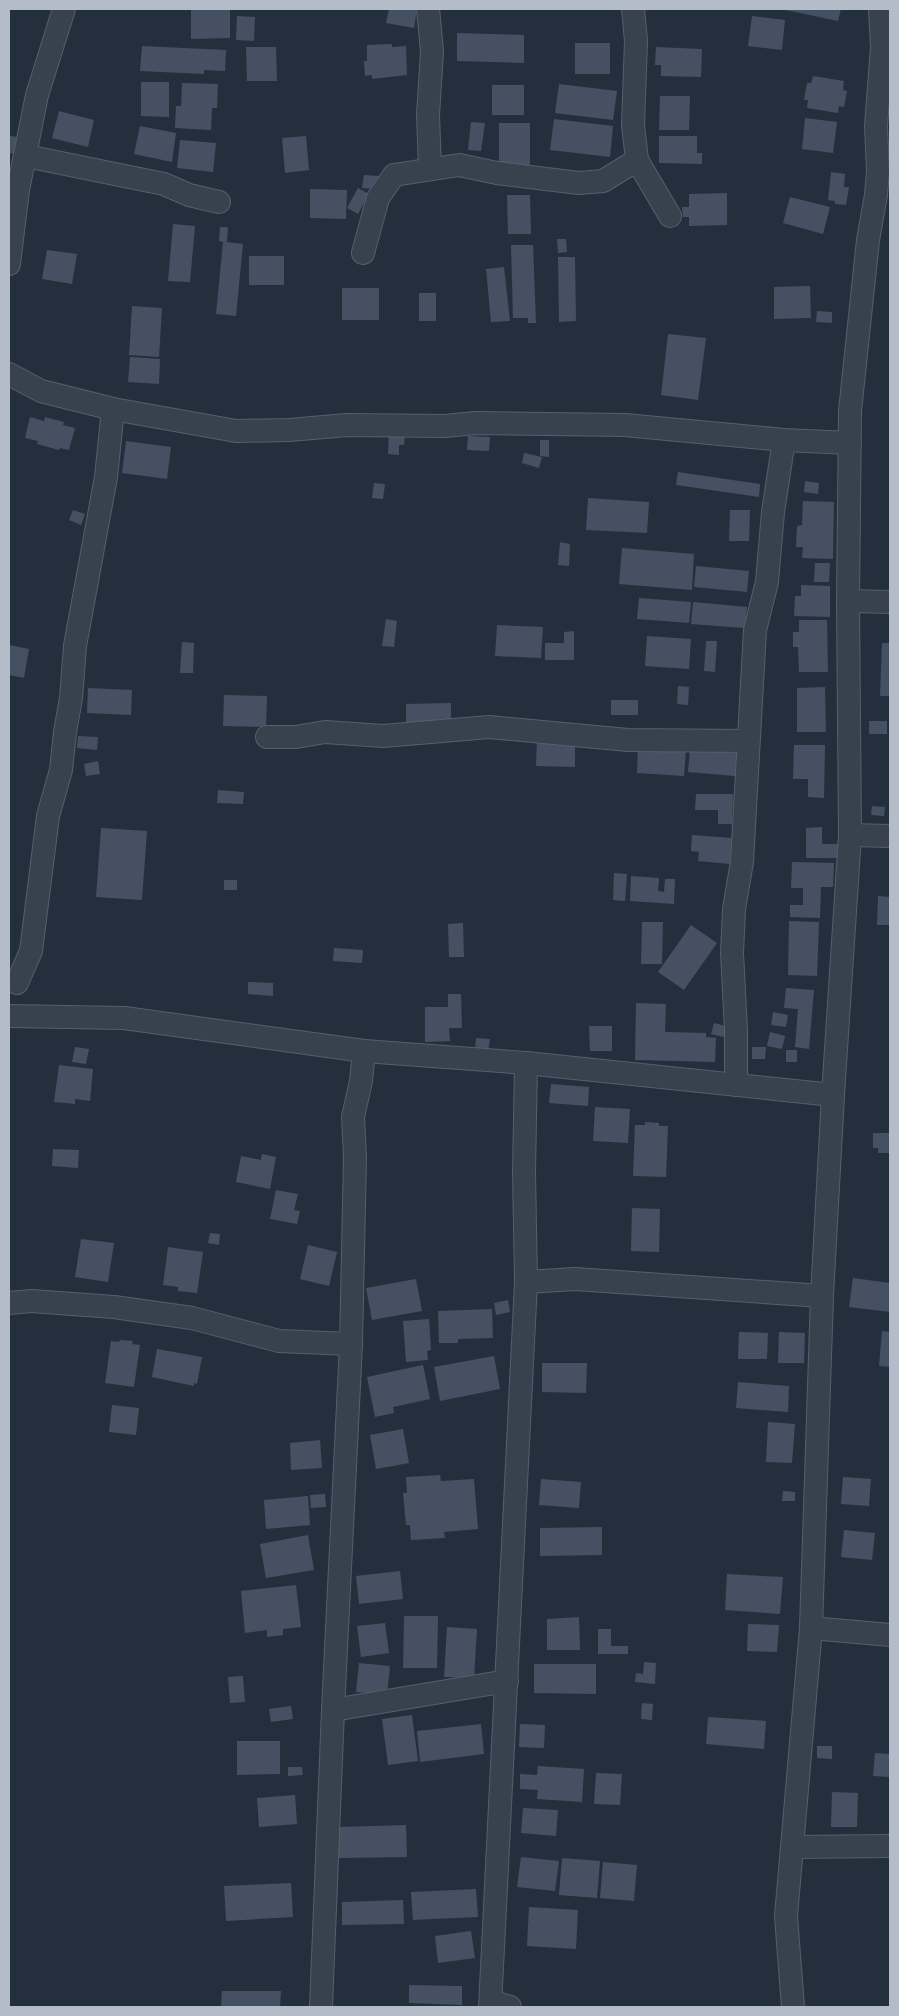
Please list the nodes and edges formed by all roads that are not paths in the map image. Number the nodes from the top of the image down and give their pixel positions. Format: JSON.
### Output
{"nodes":[{"id":1,"x":64,"y":9,"type":"edge"},
{"id":2,"x":428,"y":9,"type":"edge"},
{"id":3,"x":633,"y":9,"type":"edge"},
{"id":4,"x":880,"y":9,"type":"edge"},
{"id":5,"x":883,"y":126,"type":"edge"},
{"id":6,"x":26,"y":156,"type":"junction"},
{"id":7,"x":637,"y":160,"type":"junction"},
{"id":8,"x":430,"y":169,"type":"junction"},
{"id":9,"x":219,"y":202,"type":"dead end"},
{"id":10,"x":670,"y":216,"type":"dead end"},
{"id":11,"x":363,"y":253,"type":"dead end"},
{"id":12,"x":9,"y":264,"type":"edge"},
{"id":13,"x":9,"y":374,"type":"edge"},
{"id":14,"x":113,"y":409,"type":"junction"},
{"id":15,"x":784,"y":440,"type":"junction"},
{"id":16,"x":850,"y":443,"type":"junction"},
{"id":17,"x":848,"y":601,"type":"junction"},
{"id":18,"x":890,"y":602,"type":"edge"},
{"id":19,"x":267,"y":737,"type":"dead end"},
{"id":20,"x":748,"y":741,"type":"junction"},
{"id":21,"x":850,"y":835,"type":"junction"},
{"id":22,"x":890,"y":836,"type":"edge"},
{"id":23,"x":13,"y":980,"type":"edge"},
{"id":24,"x":9,"y":1016,"type":"edge"},
{"id":25,"x":38,"y":1016,"type":"junction"},
{"id":26,"x":364,"y":1051,"type":"junction"},
{"id":27,"x":526,"y":1062,"type":"junction"},
{"id":28,"x":736,"y":1085,"type":"junction"},
{"id":29,"x":833,"y":1095,"type":"junction"},
{"id":30,"x":526,"y":1282,"type":"junction"},
{"id":31,"x":822,"y":1296,"type":"junction"},
{"id":32,"x":9,"y":1303,"type":"edge"},
{"id":33,"x":352,"y":1344,"type":"junction"},
{"id":34,"x":811,"y":1628,"type":"junction"},
{"id":35,"x":890,"y":1635,"type":"edge"},
{"id":36,"x":507,"y":1680,"type":"junction"},
{"id":37,"x":333,"y":1710,"type":"junction"},
{"id":38,"x":792,"y":1846,"type":"junction"},
{"id":39,"x":890,"y":1846,"type":"edge"},
{"id":40,"x":497,"y":2005,"type":"edge"},
{"id":41,"x":320,"y":2007,"type":"edge"},
{"id":42,"x":793,"y":2007,"type":"edge"}],
"edges":[{"from":1,"to":6,"type":"street"},
{"from":2,"to":8,"type":"street"},
{"from":3,"to":7,"type":"street"},
{"from":4,"to":5,"type":"street"},
{"from":5,"to":16,"type":"street"},
{"from":6,"to":9,"type":"street"},
{"from":6,"to":12,"type":"street"},
{"from":7,"to":8,"type":"street"},
{"from":7,"to":10,"type":"street"},
{"from":8,"to":11,"type":"street"},
{"from":13,"to":14,"type":"street"},
{"from":14,"to":15,"type":"street"},
{"from":14,"to":23,"type":"street"},
{"from":15,"to":16,"type":"street"},
{"from":15,"to":20,"type":"street"},
{"from":16,"to":17,"type":"street"},
{"from":17,"to":18,"type":"street"},
{"from":17,"to":21,"type":"street"},
{"from":19,"to":20,"type":"street"},
{"from":20,"to":28,"type":"street"},
{"from":21,"to":22,"type":"street"},
{"from":21,"to":29,"type":"street"},
{"from":23,"to":25,"type":"street"},
{"from":24,"to":25,"type":"street"},
{"from":25,"to":26,"type":"street"},
{"from":26,"to":27,"type":"street"},
{"from":26,"to":33,"type":"street"},
{"from":27,"to":28,"type":"street"},
{"from":27,"to":30,"type":"street"},
{"from":28,"to":29,"type":"street"},
{"from":29,"to":31,"type":"street"},
{"from":30,"to":31,"type":"street"},
{"from":30,"to":36,"type":"street"},
{"from":31,"to":34,"type":"street"},
{"from":32,"to":33,"type":"street"},
{"from":33,"to":37,"type":"street"},
{"from":34,"to":35,"type":"street"},
{"from":34,"to":38,"type":"street"},
{"from":36,"to":37,"type":"street"},
{"from":36,"to":40,"type":"street"},
{"from":37,"to":41,"type":"street"},
{"from":38,"to":39,"type":"street"},
{"from":38,"to":42,"type":"street"}]}
